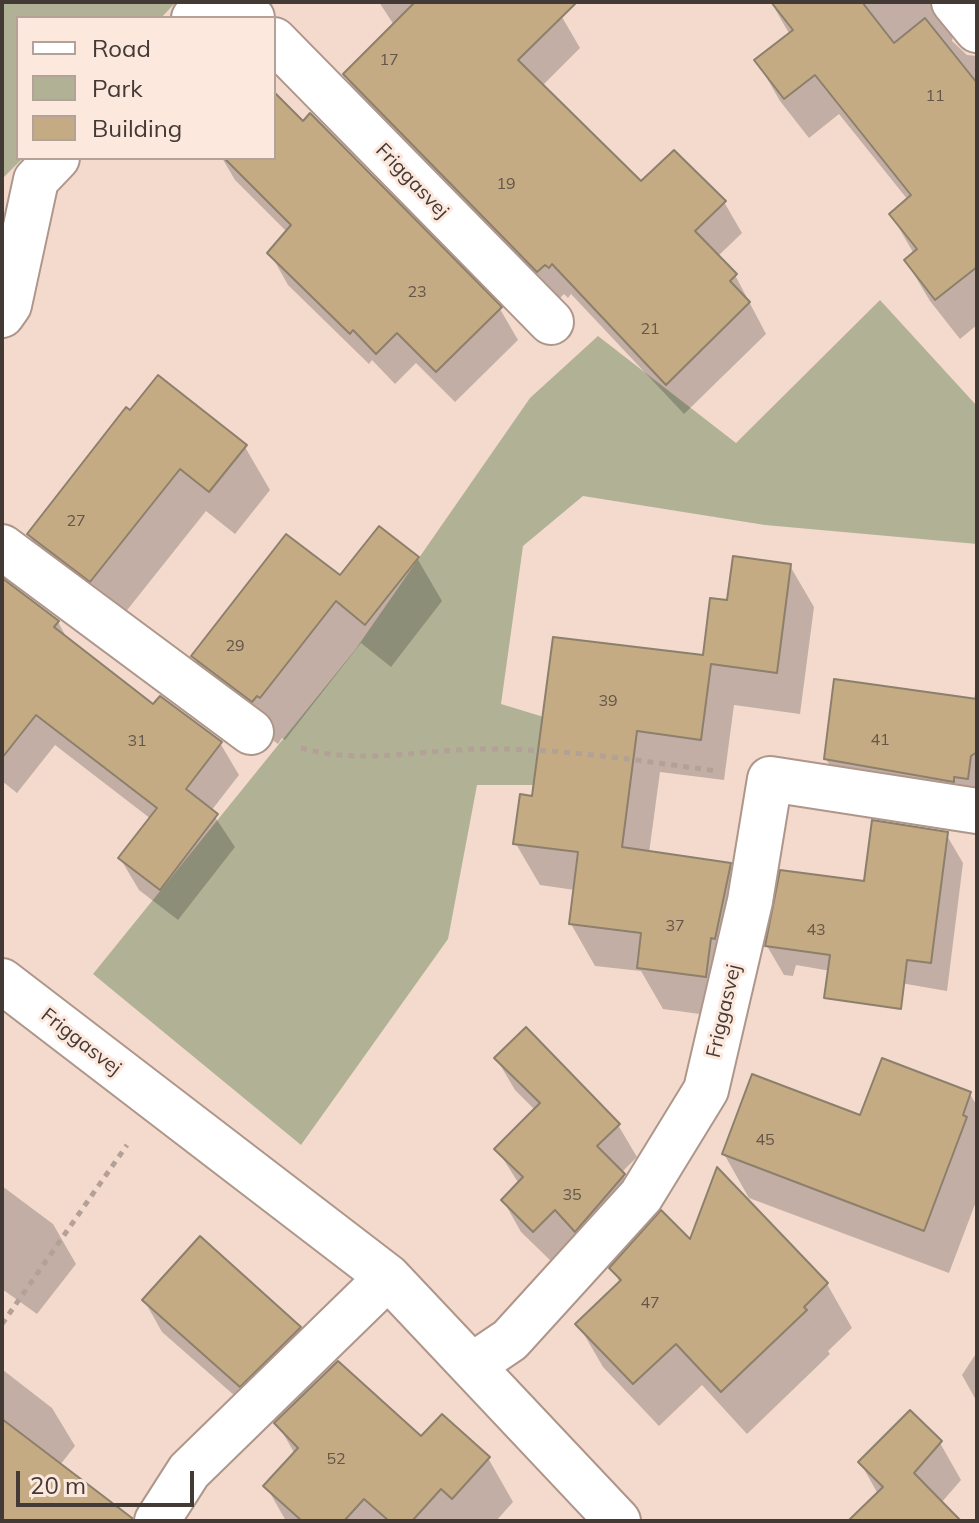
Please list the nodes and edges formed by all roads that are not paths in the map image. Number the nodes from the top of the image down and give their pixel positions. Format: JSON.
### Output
{"nodes":[{"id":1,"x":954,"y":2,"type":"edge"},
{"id":2,"x":977,"y":30,"type":"edge"},
{"id":3,"x":276,"y":42,"type":"edge"},
{"id":4,"x":55,"y":160,"type":"edge"},
{"id":5,"x":2,"y":315,"type":"edge"},
{"id":6,"x":551,"y":322,"type":"dead end"},
{"id":7,"x":2,"y":547,"type":"edge"},
{"id":8,"x":251,"y":732,"type":"road end"},
{"id":9,"x":977,"y":811,"type":"edge"},
{"id":10,"x":2,"y":981,"type":"edge"},
{"id":11,"x":388,"y":1277,"type":"junction"},
{"id":12,"x":473,"y":1365,"type":"junction"},
{"id":13,"x":157,"y":1521,"type":"edge"},
{"id":14,"x":618,"y":1521,"type":"edge"}],
"edges":[{"from":1,"to":2,"type":"street"},
{"from":3,"to":6,"type":"street","name":"Friggasvej"},
{"from":4,"to":5,"type":"street"},
{"from":7,"to":8,"type":"street"},
{"from":9,"to":12,"type":"street","name":"Friggasvej"},
{"from":10,"to":11,"type":"street","name":"Friggasvej"},
{"from":11,"to":12,"type":"street","name":"Friggasvej"},
{"from":11,"to":13,"type":"street"},
{"from":12,"to":14,"type":"street","name":"Friggasvej"}]}
